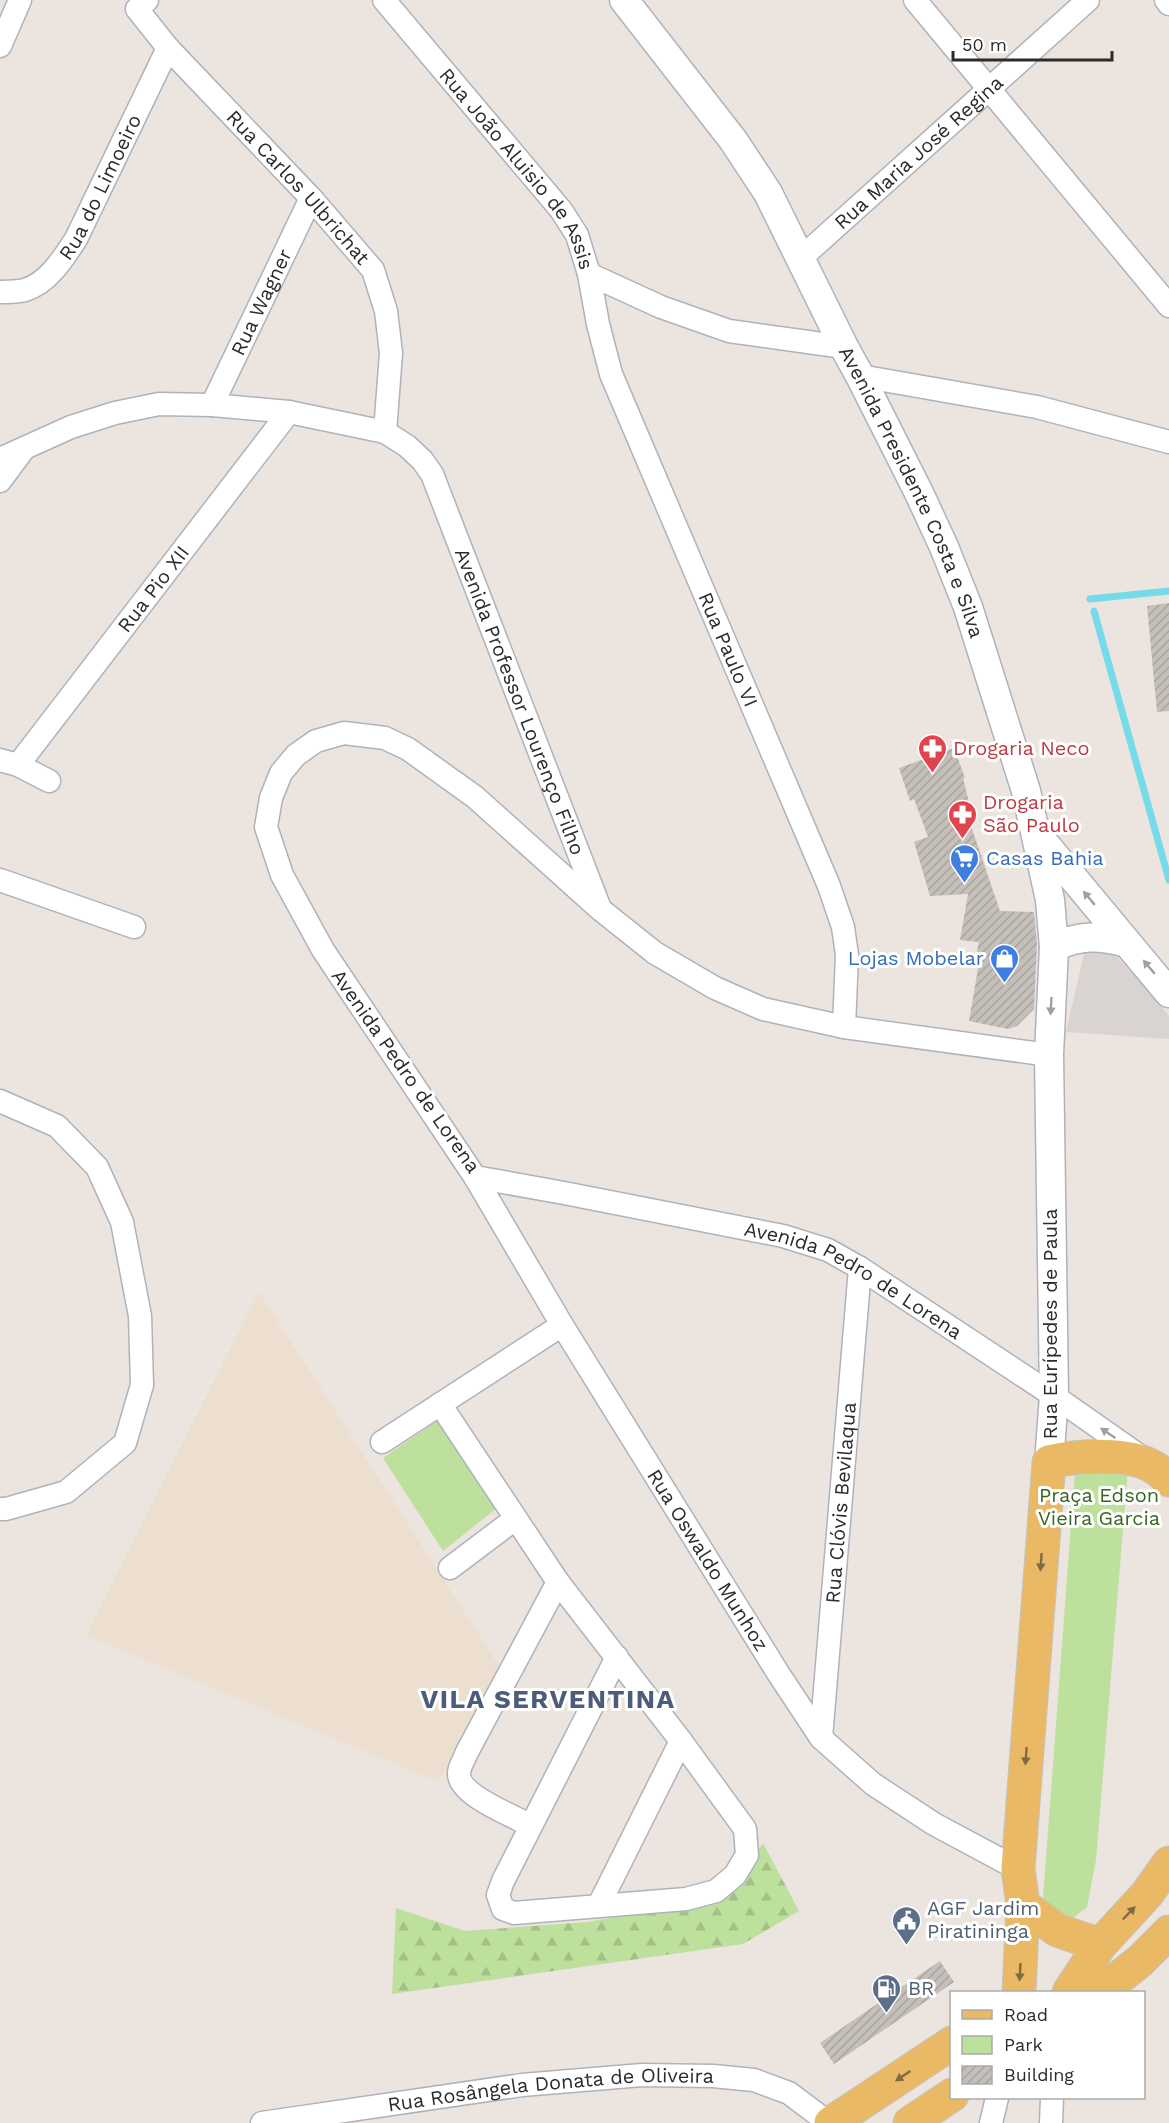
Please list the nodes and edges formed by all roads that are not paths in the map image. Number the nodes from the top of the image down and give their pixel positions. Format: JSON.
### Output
{"nodes":[{"id":1,"x":20,"y":0,"type":"edge"},
{"id":2,"x":384,"y":0,"type":"edge"},
{"id":3,"x":624,"y":0,"type":"edge"},
{"id":4,"x":915,"y":0,"type":"edge"},
{"id":5,"x":1088,"y":0,"type":"edge"},
{"id":6,"x":1166,"y":0,"type":"edge"},
{"id":7,"x":142,"y":4,"type":"edge"},
{"id":8,"x":1169,"y":4,"type":"edge"},
{"id":9,"x":0,"y":46,"type":"edge"},
{"id":10,"x":168,"y":48,"type":"junction"},
{"id":11,"x":988,"y":89,"type":"junction"},
{"id":12,"x":311,"y":198,"type":"junction"},
{"id":13,"x":801,"y":258,"type":"junction"},
{"id":14,"x":589,"y":274,"type":"junction"},
{"id":15,"x":0,"y":292,"type":"edge"},
{"id":16,"x":1169,"y":306,"type":"edge"},
{"id":17,"x":844,"y":347,"type":"junction"},
{"id":18,"x":860,"y":376,"type":"junction"},
{"id":19,"x":212,"y":405,"type":"junction"},
{"id":20,"x":289,"y":412,"type":"junction"},
{"id":21,"x":385,"y":432,"type":"junction"},
{"id":22,"x":1169,"y":442,"type":"edge"},
{"id":23,"x":24,"y":449,"type":"junction"},
{"id":24,"x":0,"y":459,"type":"edge"},
{"id":25,"x":0,"y":481,"type":"edge"},
{"id":26,"x":9,"y":763,"type":"edge"},
{"id":27,"x":50,"y":781,"type":"dead end"},
{"id":28,"x":1037,"y":835,"type":"junction"},
{"id":29,"x":0,"y":880,"type":"edge"},
{"id":30,"x":601,"y":910,"type":"junction"},
{"id":31,"x":134,"y":927,"type":"dead end"},
{"id":32,"x":1126,"y":943,"type":"junction"},
{"id":33,"x":1054,"y":947,"type":"junction"},
{"id":34,"x":1169,"y":993,"type":"edge"},
{"id":35,"x":844,"y":1027,"type":"junction"},
{"id":36,"x":1049,"y":1055,"type":"junction"},
{"id":37,"x":0,"y":1101,"type":"edge"},
{"id":38,"x":475,"y":1177,"type":"junction"},
{"id":39,"x":860,"y":1268,"type":"junction"},
{"id":40,"x":562,"y":1325,"type":"junction"},
{"id":41,"x":1054,"y":1396,"type":"junction"},
{"id":42,"x":440,"y":1404,"type":"junction"},
{"id":43,"x":382,"y":1442,"type":"dead end"},
{"id":44,"x":1049,"y":1462,"type":"junction"},
{"id":45,"x":1162,"y":1474,"type":"edge"},
{"id":46,"x":0,"y":1509,"type":"edge"},
{"id":47,"x":515,"y":1519,"type":"junction"},
{"id":48,"x":450,"y":1568,"type":"dead end"},
{"id":49,"x":558,"y":1582,"type":"junction"},
{"id":50,"x":617,"y":1657,"type":"junction"},
{"id":51,"x":821,"y":1738,"type":"junction"},
{"id":52,"x":681,"y":1741,"type":"junction"},
{"id":53,"x":530,"y":1825,"type":"junction"},
{"id":54,"x":1169,"y":1863,"type":"edge"},
{"id":55,"x":1018,"y":1869,"type":"junction"},
{"id":56,"x":599,"y":1905,"type":"junction"},
{"id":57,"x":1023,"y":1905,"type":"junction"},
{"id":58,"x":1169,"y":1932,"type":"edge"},
{"id":59,"x":1100,"y":1946,"type":"junction"},
{"id":60,"x":1019,"y":1991,"type":"edge"},
{"id":61,"x":1070,"y":1991,"type":"edge"},
{"id":62,"x":1102,"y":1991,"type":"edge"},
{"id":63,"x":950,"y":2044,"type":"edge"},
{"id":64,"x":950,"y":2096,"type":"edge"},
{"id":65,"x":997,"y":2099,"type":"edge"},
{"id":66,"x":1052,"y":2099,"type":"edge"},
{"id":67,"x":262,"y":2123,"type":"edge"},
{"id":68,"x":830,"y":2123,"type":"edge"},
{"id":69,"x":910,"y":2123,"type":"edge"},
{"id":70,"x":991,"y":2123,"type":"edge"},
{"id":71,"x":1051,"y":2123,"type":"edge"}],
"edges":[{"from":1,"to":9,"type":"street"},
{"from":2,"to":14,"type":"street","name":"Rua João Aluisio de Assis"},
{"from":3,"to":13,"type":"street","name":"Avenida Presidente Costa e Silva"},
{"from":4,"to":11,"type":"street"},
{"from":5,"to":11,"type":"street","name":"Rua Maria José Regina"},
{"from":6,"to":8,"type":"street"},
{"from":7,"to":10,"type":"street","name":"Rua Carlos Ulbrichat"},
{"from":10,"to":12,"type":"street","name":"Rua Carlos Ulbrichat"},
{"from":10,"to":15,"type":"street","name":"Rua do Limoeiro"},
{"from":11,"to":13,"type":"street","name":"Rua Maria José Regina"},
{"from":11,"to":16,"type":"street"},
{"from":12,"to":19,"type":"street","name":"Rua Wagner"},
{"from":12,"to":21,"type":"street","name":"Rua Carlos Ulbrichat"},
{"from":13,"to":17,"type":"street","name":"Avenida Presidente Costa e Silva"},
{"from":14,"to":17,"type":"street","name":"Rua João Aluisio de Assis"},
{"from":14,"to":35,"type":"street","name":"Rua Paulo VI"},
{"from":17,"to":18,"type":"street","name":"Avenida Presidente Costa e Silva"},
{"from":18,"to":22,"type":"street"},
{"from":18,"to":28,"type":"street","name":"Avenida Presidente Costa e Silva"},
{"from":19,"to":20,"type":"street","name":"Avenida Professor Lourenço Filho"},
{"from":19,"to":23,"type":"street","name":"Avenida Professor Lourenço Filho"},
{"from":20,"to":21,"type":"street","name":"Avenida Professor Lourenço Filho"},
{"from":20,"to":26,"type":"street","name":"Rua Pio XII"},
{"from":21,"to":30,"type":"street","name":"Avenida Professor Lourenço Filho"},
{"from":23,"to":24,"type":"street","name":"Avenida Professor Lourenço Filho"},
{"from":23,"to":25,"type":"street"},
{"from":26,"to":27,"type":"street"},
{"from":32,"to":28,"type":"street","name":"Avenida Presidente Costa e Silva","one_way":true},
{"from":28,"to":33,"type":"street","name":"Rua Eurípedes de Paula"},
{"from":29,"to":31,"type":"street"},
{"from":30,"to":35,"type":"street"},
{"from":30,"to":38,"type":"street","name":"Avenida Pedro de Lorena"},
{"from":32,"to":33,"type":"street"},
{"from":34,"to":32,"type":"street","name":"Avenida Presidente Costa e Silva","one_way":true},
{"from":33,"to":36,"type":"street","name":"Rua Eurípedes de Paula","one_way":true},
{"from":35,"to":36,"type":"street"},
{"from":36,"to":41,"type":"street","name":"Rua Eurípedes de Paula"},
{"from":37,"to":46,"type":"street"},
{"from":38,"to":39,"type":"street","name":"Avenida Pedro de Lorena"},
{"from":38,"to":40,"type":"street","name":"Rua Oswaldo Munhoz"},
{"from":39,"to":41,"type":"street","name":"Avenida Pedro de Lorena"},
{"from":39,"to":51,"type":"street","name":"Rua Clóvis Bevilaqua"},
{"from":40,"to":42,"type":"street"},
{"from":40,"to":51,"type":"street","name":"Rua Oswaldo Munhoz"},
{"from":41,"to":44,"type":"street","name":"Rua Eurípedes de Paula"},
{"from":45,"to":41,"type":"street","name":"Avenida Pedro de Lorena","one_way":true},
{"from":42,"to":43,"type":"street"},
{"from":42,"to":47,"type":"street"},
{"from":44,"to":45,"type":"main road","name":"Avenida Pedro de Lorena"},
{"from":44,"to":55,"type":"main road","name":"Rua Eurípedes de Paula","one_way":true},
{"from":47,"to":48,"type":"street"},
{"from":47,"to":49,"type":"street"},
{"from":49,"to":50,"type":"street"},
{"from":49,"to":53,"type":"street"},
{"from":50,"to":52,"type":"street"},
{"from":50,"to":53,"type":"street"},
{"from":51,"to":55,"type":"street","name":"Rua Oswaldo Munhoz"},
{"from":52,"to":56,"type":"street"},
{"from":52,"to":56,"type":"street"},
{"from":53,"to":56,"type":"street"},
{"from":59,"to":54,"type":"main road","one_way":true},
{"from":55,"to":57,"type":"main road","name":"Rua Eurípedes de Paula"},
{"from":57,"to":59,"type":"main road"},
{"from":57,"to":60,"type":"main road","name":"Rua Eurípedes de Paula","one_way":true},
{"from":58,"to":62,"type":"main road"},
{"from":59,"to":61,"type":"main road"},
{"from":63,"to":68,"type":"main road","one_way":true},
{"from":64,"to":69,"type":"main road"},
{"from":65,"to":70,"type":"street"},
{"from":66,"to":71,"type":"street"},
{"from":67,"to":68,"type":"street","name":"Rua Rosângela Donata de Oliveira"}]}
